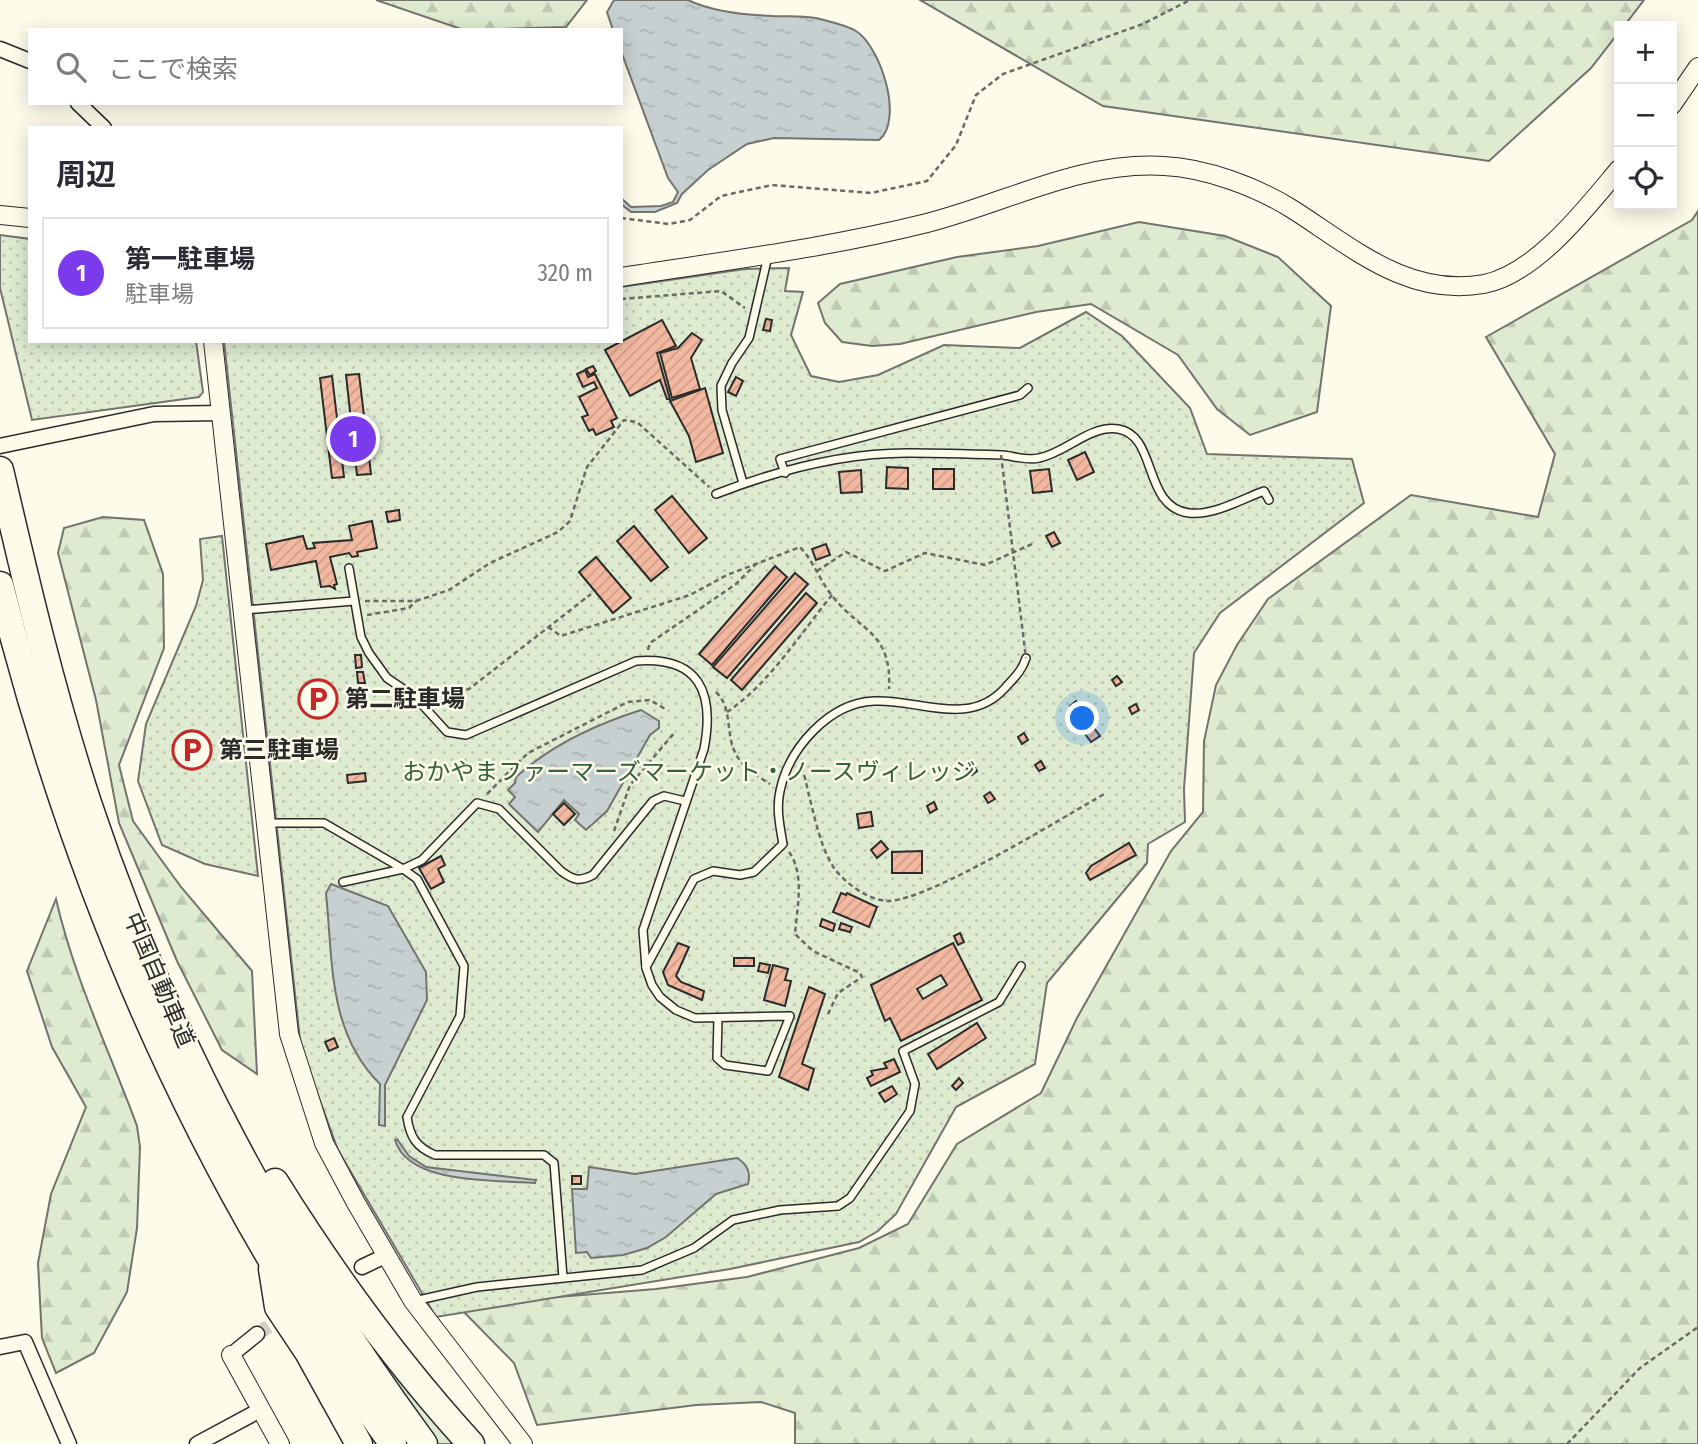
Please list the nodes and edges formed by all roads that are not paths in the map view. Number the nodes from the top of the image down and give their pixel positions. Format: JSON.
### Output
{"nodes":[{"id":1,"x":0,"y":49,"type":"edge"},
{"id":2,"x":28,"y":60,"type":"edge"},
{"id":3,"x":1698,"y":68,"type":"edge"},
{"id":4,"x":1677,"y":98,"type":"edge"},
{"id":5,"x":80,"y":105,"type":"edge"},
{"id":6,"x":102,"y":126,"type":"edge"},
{"id":7,"x":1614,"y":175,"type":"edge"},
{"id":8,"x":0,"y":215,"type":"edge"},
{"id":9,"x":28,"y":218,"type":"edge"},
{"id":10,"x":769,"y":254,"type":"junction"},
{"id":11,"x":623,"y":277,"type":"edge"},
{"id":12,"x":212,"y":343,"type":"edge"},
{"id":13,"x":1028,"y":388,"type":"dead end"},
{"id":14,"x":222,"y":413,"type":"junction"},
{"id":15,"x":0,"y":446,"type":"edge"},
{"id":16,"x":0,"y":470,"type":"edge"},
{"id":17,"x":785,"y":473,"type":"junction"},
{"id":18,"x":743,"y":483,"type":"junction"},
{"id":19,"x":716,"y":494,"type":"road end"},
{"id":20,"x":1269,"y":500,"type":"dead end"},
{"id":21,"x":349,"y":568,"type":"dead end"},
{"id":22,"x":0,"y":585,"type":"edge"},
{"id":23,"x":354,"y":601,"type":"junction"},
{"id":24,"x":243,"y":610,"type":"junction"},
{"id":25,"x":1026,"y":658,"type":"road end"},
{"id":26,"x":685,"y":801,"type":"junction"},
{"id":27,"x":266,"y":822,"type":"junction"},
{"id":28,"x":403,"y":869,"type":"junction"},
{"id":29,"x":343,"y":882,"type":"dead end"},
{"id":30,"x":1021,"y":966,"type":"dead end"},
{"id":31,"x":646,"y":968,"type":"junction"},
{"id":32,"x":170,"y":1011,"type":"junction"},
{"id":33,"x":718,"y":1018,"type":"junction"},
{"id":34,"x":387,"y":1255,"type":"junction"},
{"id":35,"x":270,"y":1256,"type":"junction"},
{"id":36,"x":362,"y":1267,"type":"dead end"},
{"id":37,"x":563,"y":1277,"type":"junction"},
{"id":38,"x":413,"y":1301,"type":"junction"},
{"id":39,"x":257,"y":1334,"type":"tunnel mouth"},
{"id":40,"x":0,"y":1347,"type":"edge"},
{"id":41,"x":231,"y":1355,"type":"joint"},
{"id":42,"x":262,"y":1409,"type":"junction"},
{"id":43,"x":69,"y":1444,"type":"edge"},
{"id":44,"x":197,"y":1444,"type":"edge"},
{"id":45,"x":280,"y":1444,"type":"edge"},
{"id":46,"x":359,"y":1444,"type":"edge"},
{"id":47,"x":393,"y":1444,"type":"edge"},
{"id":48,"x":424,"y":1444,"type":"edge"},
{"id":49,"x":471,"y":1444,"type":"edge"},
{"id":50,"x":523,"y":1444,"type":"edge"}],
"edges":[{"from":1,"to":2,"type":"street"},
{"from":3,"to":4,"type":"street"},
{"from":5,"to":6,"type":"street"},
{"from":7,"to":10,"type":"street"},
{"from":8,"to":9,"type":"street"},
{"from":10,"to":11,"type":"street"},
{"from":10,"to":18,"type":"lane"},
{"from":12,"to":14,"type":"street"},
{"from":13,"to":17,"type":"lane"},
{"from":14,"to":15,"type":"street"},
{"from":14,"to":24,"type":"street"},
{"from":16,"to":32,"type":"highway","name":"中国自動車道"},
{"from":17,"to":18,"type":"lane"},
{"from":17,"to":20,"type":"lane"},
{"from":18,"to":19,"type":"lane"},
{"from":21,"to":23,"type":"lane"},
{"from":22,"to":35,"type":"highway","name":"中国自動車道"},
{"from":23,"to":24,"type":"lane"},
{"from":23,"to":26,"type":"lane"},
{"from":24,"to":27,"type":"street"},
{"from":25,"to":31,"type":"lane"},
{"from":26,"to":28,"type":"lane"},
{"from":26,"to":31,"type":"lane"},
{"from":27,"to":28,"type":"lane"},
{"from":27,"to":34,"type":"street"},
{"from":28,"to":29,"type":"lane"},
{"from":28,"to":37,"type":"lane"},
{"from":30,"to":37,"type":"lane"},
{"from":31,"to":33,"type":"lane"},
{"from":32,"to":48,"type":"highway","name":"中国自動車道"},
{"from":32,"to":49,"type":"highway"},
{"from":33,"to":33,"type":"lane"},
{"from":34,"to":36,"type":"street"},
{"from":34,"to":38,"type":"street"},
{"from":35,"to":46,"type":"highway"},
{"from":35,"to":47,"type":"highway","name":"中国自動車道"},
{"from":37,"to":38,"type":"lane"},
{"from":38,"to":50,"type":"street"},
{"from":39,"to":41,"type":"street"},
{"from":40,"to":43,"type":"street"},
{"from":41,"to":42,"type":"street"},
{"from":42,"to":44,"type":"street"},
{"from":42,"to":45,"type":"street"}]}
